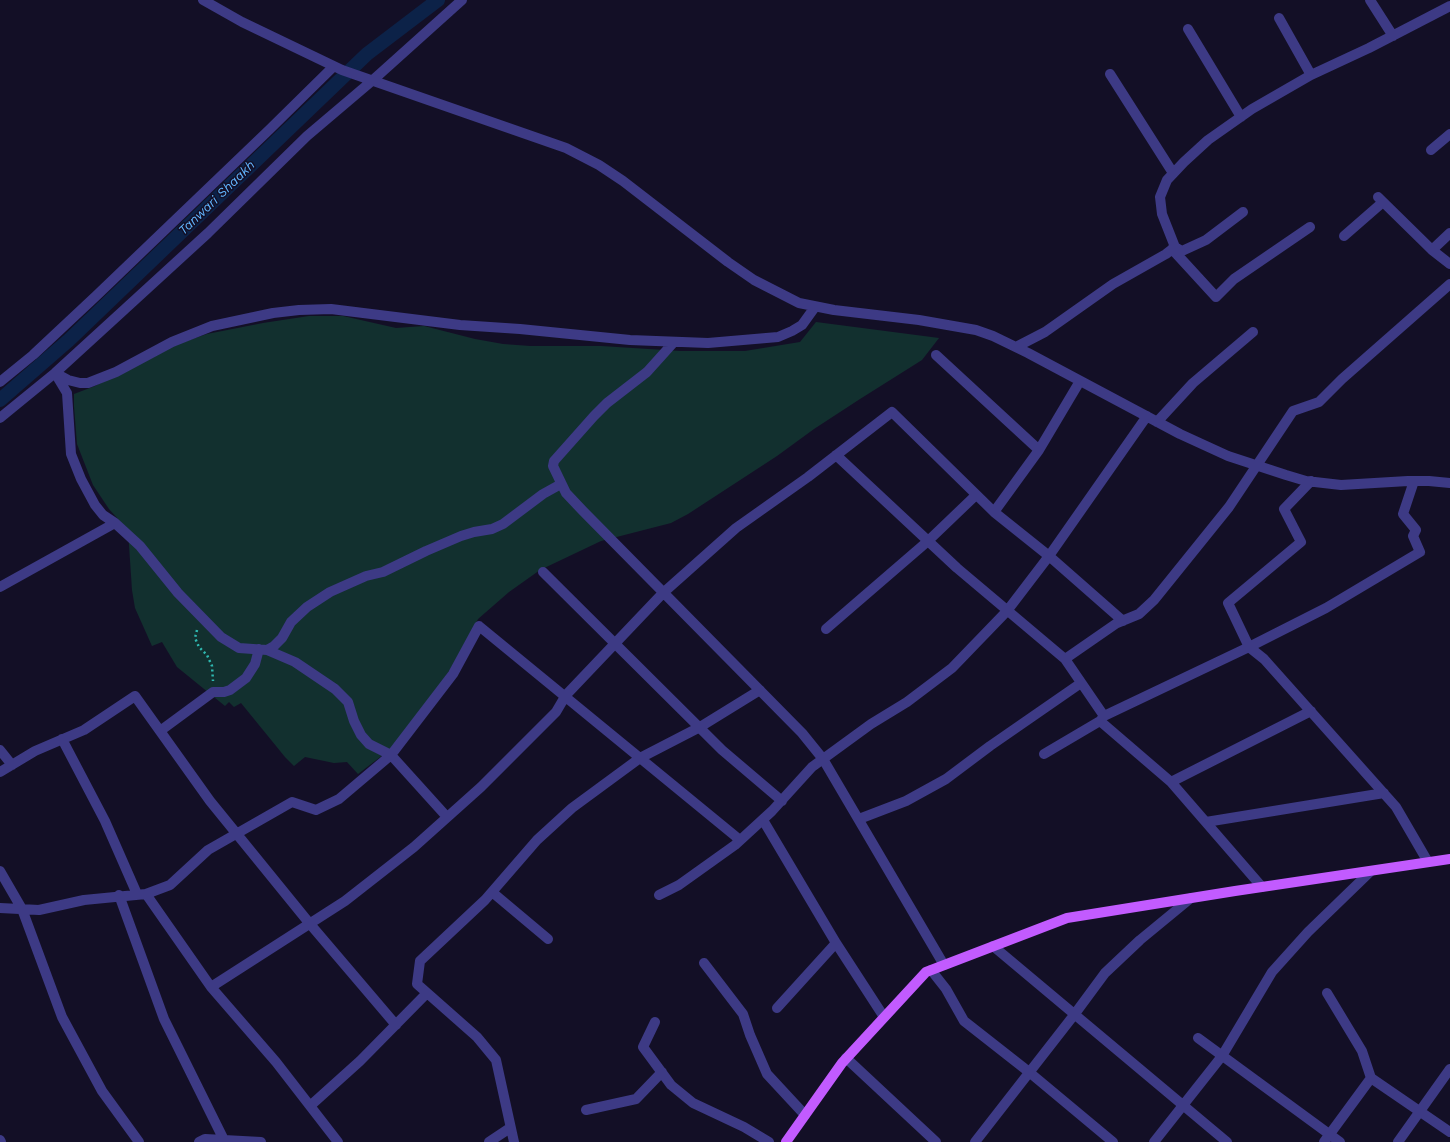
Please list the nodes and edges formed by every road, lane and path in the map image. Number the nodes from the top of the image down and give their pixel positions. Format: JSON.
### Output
{"nodes":[{"id":1,"x":203,"y":0,"type":"edge"},
{"id":2,"x":462,"y":0,"type":"edge"},
{"id":3,"x":1370,"y":0,"type":"edge"},
{"id":4,"x":1450,"y":6,"type":"edge"},
{"id":5,"x":1279,"y":18,"type":"dead end"},
{"id":6,"x":1188,"y":29,"type":"dead end"},
{"id":7,"x":1393,"y":36,"type":"junction"},
{"id":8,"x":338,"y":68,"type":"junction"},
{"id":9,"x":1110,"y":74,"type":"dead end"},
{"id":10,"x":1311,"y":75,"type":"junction"},
{"id":11,"x":373,"y":80,"type":"junction"},
{"id":12,"x":1241,"y":117,"type":"junction"},
{"id":13,"x":1450,"y":134,"type":"edge"},
{"id":14,"x":1431,"y":150,"type":"dead end"},
{"id":15,"x":1173,"y":173,"type":"junction"},
{"id":16,"x":1243,"y":212,"type":"dead end"},
{"id":17,"x":1310,"y":227,"type":"dead end"},
{"id":18,"x":1450,"y":233,"type":"edge"},
{"id":19,"x":1344,"y":236,"type":"dead end"},
{"id":20,"x":1174,"y":248,"type":"junction"},
{"id":21,"x":1432,"y":250,"type":"junction"},
{"id":22,"x":1450,"y":264,"type":"edge"},
{"id":23,"x":1450,"y":284,"type":"edge"},
{"id":24,"x":815,"y":307,"type":"junction"},
{"id":25,"x":1253,"y":332,"type":"dead end"},
{"id":26,"x":674,"y":342,"type":"junction"},
{"id":27,"x":1016,"y":347,"type":"junction"},
{"id":28,"x":936,"y":355,"type":"dead end"},
{"id":29,"x":55,"y":372,"type":"junction"},
{"id":30,"x":1080,"y":381,"type":"junction"},
{"id":31,"x":0,"y":382,"type":"edge"},
{"id":32,"x":1147,"y":416,"type":"junction"},
{"id":33,"x":0,"y":418,"type":"edge"},
{"id":34,"x":1157,"y":422,"type":"junction"},
{"id":35,"x":1039,"y":450,"type":"junction"},
{"id":36,"x":836,"y":454,"type":"junction"},
{"id":37,"x":1257,"y":466,"type":"junction"},
{"id":38,"x":1312,"y":481,"type":"junction"},
{"id":39,"x":1414,"y":481,"type":"junction"},
{"id":40,"x":1450,"y":483,"type":"edge"},
{"id":41,"x":562,"y":484,"type":"junction"},
{"id":42,"x":976,"y":495,"type":"junction"},
{"id":43,"x":994,"y":512,"type":"junction"},
{"id":44,"x":115,"y":523,"type":"junction"},
{"id":45,"x":928,"y":541,"type":"junction"},
{"id":46,"x":1049,"y":556,"type":"junction"},
{"id":47,"x":544,"y":572,"type":"dead end"},
{"id":48,"x":0,"y":587,"type":"edge"},
{"id":49,"x":663,"y":593,"type":"junction"},
{"id":50,"x":1007,"y":611,"type":"junction"},
{"id":51,"x":1123,"y":621,"type":"junction"},
{"id":52,"x":195,"y":625,"type":"dead end"},
{"id":53,"x":826,"y":629,"type":"dead end"},
{"id":54,"x":615,"y":643,"type":"junction"},
{"id":55,"x":1249,"y":647,"type":"junction"},
{"id":56,"x":263,"y":650,"type":"junction"},
{"id":57,"x":1065,"y":659,"type":"junction"},
{"id":58,"x":1081,"y":683,"type":"junction"},
{"id":59,"x":760,"y":690,"type":"junction"},
{"id":60,"x":213,"y":692,"type":"junction"},
{"id":61,"x":565,"y":697,"type":"junction"},
{"id":62,"x":1311,"y":711,"type":"junction"},
{"id":63,"x":1102,"y":718,"type":"junction"},
{"id":64,"x":700,"y":727,"type":"junction"},
{"id":65,"x":160,"y":731,"type":"junction"},
{"id":66,"x":62,"y":740,"type":"junction"},
{"id":67,"x":0,"y":750,"type":"edge"},
{"id":68,"x":1044,"y":754,"type":"dead end"},
{"id":69,"x":391,"y":755,"type":"junction"},
{"id":70,"x":640,"y":758,"type":"junction"},
{"id":71,"x":823,"y":759,"type":"junction"},
{"id":72,"x":12,"y":765,"type":"junction"},
{"id":73,"x":0,"y":772,"type":"edge"},
{"id":74,"x":1171,"y":782,"type":"junction"},
{"id":75,"x":1384,"y":793,"type":"junction"},
{"id":76,"x":782,"y":801,"type":"junction"},
{"id":77,"x":447,"y":818,"type":"junction"},
{"id":78,"x":859,"y":819,"type":"junction"},
{"id":79,"x":763,"y":820,"type":"junction"},
{"id":80,"x":1206,"y":822,"type":"junction"},
{"id":81,"x":236,"y":833,"type":"junction"},
{"id":82,"x":740,"y":840,"type":"junction"},
{"id":83,"x":1450,"y":859,"type":"edge"},
{"id":84,"x":1428,"y":862,"type":"junction"},
{"id":85,"x":0,"y":871,"type":"edge"},
{"id":86,"x":1371,"y":871,"type":"junction"},
{"id":87,"x":1262,"y":887,"type":"junction"},
{"id":88,"x":492,"y":892,"type":"junction"},
{"id":89,"x":142,"y":894,"type":"junction"},
{"id":90,"x":119,"y":895,"type":"junction"},
{"id":91,"x":659,"y":895,"type":"dead end"},
{"id":92,"x":1191,"y":898,"type":"junction"},
{"id":93,"x":0,"y":908,"type":"edge"},
{"id":94,"x":22,"y":909,"type":"junction"},
{"id":95,"x":310,"y":924,"type":"junction"},
{"id":96,"x":548,"y":939,"type":"dead end"},
{"id":97,"x":836,"y":943,"type":"junction"},
{"id":98,"x":993,"y":946,"type":"junction"},
{"id":99,"x":704,"y":963,"type":"dead end"},
{"id":100,"x":944,"y":965,"type":"junction"},
{"id":101,"x":931,"y":970,"type":"junction"},
{"id":102,"x":212,"y":986,"type":"junction"},
{"id":103,"x":427,"y":993,"type":"junction"},
{"id":104,"x":1327,"y":993,"type":"dead end"},
{"id":105,"x":777,"y":1008,"type":"dead end"},
{"id":106,"x":1074,"y":1015,"type":"junction"},
{"id":107,"x":884,"y":1017,"type":"junction"},
{"id":108,"x":655,"y":1022,"type":"dead end"},
{"id":109,"x":396,"y":1025,"type":"junction"},
{"id":110,"x":1198,"y":1038,"type":"dead end"},
{"id":111,"x":1222,"y":1056,"type":"junction"},
{"id":112,"x":846,"y":1058,"type":"junction"},
{"id":113,"x":1450,"y":1069,"type":"edge"},
{"id":114,"x":662,"y":1072,"type":"junction"},
{"id":115,"x":1029,"y":1072,"type":"junction"},
{"id":116,"x":1371,"y":1078,"type":"junction"},
{"id":117,"x":310,"y":1106,"type":"junction"},
{"id":118,"x":1182,"y":1106,"type":"junction"},
{"id":119,"x":586,"y":1110,"type":"dead end"},
{"id":120,"x":1420,"y":1111,"type":"junction"},
{"id":121,"x":805,"y":1115,"type":"junction"},
{"id":122,"x":510,"y":1128,"type":"junction"},
{"id":123,"x":1450,"y":1132,"type":"edge"},
{"id":124,"x":1327,"y":1138,"type":"edge"},
{"id":125,"x":224,"y":1140,"type":"junction"},
{"id":126,"x":139,"y":1142,"type":"edge"},
{"id":127,"x":199,"y":1142,"type":"edge"},
{"id":128,"x":261,"y":1142,"type":"edge"},
{"id":129,"x":338,"y":1142,"type":"edge"},
{"id":130,"x":489,"y":1142,"type":"edge"},
{"id":131,"x":514,"y":1142,"type":"edge"},
{"id":132,"x":769,"y":1142,"type":"edge"},
{"id":133,"x":786,"y":1142,"type":"edge"},
{"id":134,"x":936,"y":1142,"type":"edge"},
{"id":135,"x":975,"y":1142,"type":"edge"},
{"id":136,"x":1113,"y":1142,"type":"edge"},
{"id":137,"x":1154,"y":1142,"type":"edge"},
{"id":138,"x":1227,"y":1142,"type":"edge"},
{"id":139,"x":1340,"y":1142,"type":"edge"},
{"id":140,"x":1398,"y":1142,"type":"edge"}],
"edges":[{"from":1,"to":8,"type":"street"},
{"from":2,"to":11,"type":"street"},
{"from":3,"to":7,"type":"street"},
{"from":4,"to":7,"type":"street"},
{"from":5,"to":10,"type":"street"},
{"from":6,"to":12,"type":"street"},
{"from":7,"to":10,"type":"street"},
{"from":8,"to":11,"type":"street"},
{"from":8,"to":31,"type":"street"},
{"from":9,"to":15,"type":"street"},
{"from":10,"to":12,"type":"street"},
{"from":11,"to":24,"type":"street"},
{"from":11,"to":29,"type":"street"},
{"from":12,"to":15,"type":"street"},
{"from":13,"to":14,"type":"street"},
{"from":15,"to":20,"type":"street"},
{"from":16,"to":20,"type":"street"},
{"from":17,"to":20,"type":"street"},
{"from":18,"to":21,"type":"street"},
{"from":19,"to":21,"type":"street"},
{"from":20,"to":27,"type":"street"},
{"from":21,"to":22,"type":"street"},
{"from":23,"to":37,"type":"street"},
{"from":24,"to":26,"type":"street"},
{"from":24,"to":27,"type":"street"},
{"from":25,"to":34,"type":"street"},
{"from":26,"to":29,"type":"street"},
{"from":26,"to":41,"type":"street"},
{"from":27,"to":30,"type":"street"},
{"from":28,"to":35,"type":"street"},
{"from":29,"to":33,"type":"street"},
{"from":29,"to":44,"type":"street"},
{"from":30,"to":32,"type":"street"},
{"from":30,"to":35,"type":"street"},
{"from":32,"to":34,"type":"street"},
{"from":32,"to":46,"type":"street"},
{"from":34,"to":37,"type":"street"},
{"from":35,"to":43,"type":"street"},
{"from":36,"to":42,"type":"street"},
{"from":36,"to":45,"type":"street"},
{"from":36,"to":49,"type":"street"},
{"from":37,"to":38,"type":"street"},
{"from":37,"to":51,"type":"street"},
{"from":38,"to":39,"type":"street"},
{"from":38,"to":55,"type":"street"},
{"from":39,"to":40,"type":"street"},
{"from":39,"to":55,"type":"street"},
{"from":41,"to":49,"type":"street"},
{"from":41,"to":56,"type":"street"},
{"from":42,"to":43,"type":"street"},
{"from":42,"to":45,"type":"street"},
{"from":43,"to":46,"type":"street"},
{"from":44,"to":48,"type":"street"},
{"from":44,"to":56,"type":"street"},
{"from":45,"to":50,"type":"street"},
{"from":45,"to":53,"type":"street"},
{"from":46,"to":50,"type":"street"},
{"from":46,"to":51,"type":"street"},
{"from":47,"to":54,"type":"street"},
{"from":49,"to":54,"type":"street"},
{"from":49,"to":59,"type":"street"},
{"from":50,"to":57,"type":"street"},
{"from":50,"to":71,"type":"street"},
{"from":51,"to":57,"type":"street"},
{"from":52,"to":60,"type":"path"},
{"from":54,"to":61,"type":"street"},
{"from":54,"to":64,"type":"street"},
{"from":55,"to":62,"type":"street"},
{"from":55,"to":63,"type":"street"},
{"from":56,"to":60,"type":"street"},
{"from":56,"to":69,"type":"street"},
{"from":57,"to":58,"type":"street"},
{"from":58,"to":63,"type":"street"},
{"from":58,"to":78,"type":"street"},
{"from":59,"to":64,"type":"street"},
{"from":59,"to":71,"type":"street"},
{"from":60,"to":65,"type":"street"},
{"from":61,"to":69,"type":"street"},
{"from":61,"to":70,"type":"street"},
{"from":61,"to":77,"type":"street"},
{"from":62,"to":74,"type":"street"},
{"from":62,"to":75,"type":"street"},
{"from":63,"to":68,"type":"street"},
{"from":63,"to":74,"type":"street"},
{"from":64,"to":70,"type":"street"},
{"from":64,"to":76,"type":"street"},
{"from":65,"to":66,"type":"street"},
{"from":65,"to":81,"type":"street"},
{"from":66,"to":72,"type":"street"},
{"from":66,"to":89,"type":"street"},
{"from":67,"to":72,"type":"street"},
{"from":69,"to":77,"type":"street"},
{"from":69,"to":81,"type":"street"},
{"from":70,"to":82,"type":"street"},
{"from":70,"to":88,"type":"street"},
{"from":71,"to":76,"type":"street"},
{"from":71,"to":78,"type":"street"},
{"from":72,"to":73,"type":"street"},
{"from":74,"to":80,"type":"street"},
{"from":75,"to":80,"type":"street"},
{"from":75,"to":84,"type":"street"},
{"from":76,"to":79,"type":"street"},
{"from":77,"to":95,"type":"street"},
{"from":78,"to":100,"type":"street"},
{"from":79,"to":82,"type":"street"},
{"from":79,"to":97,"type":"street"},
{"from":80,"to":87,"type":"street"},
{"from":81,"to":89,"type":"street"},
{"from":81,"to":95,"type":"street"},
{"from":82,"to":91,"type":"street"},
{"from":83,"to":84,"type":"main road"},
{"from":84,"to":86,"type":"main road"},
{"from":85,"to":94,"type":"street"},
{"from":86,"to":87,"type":"main road"},
{"from":86,"to":111,"type":"street"},
{"from":87,"to":92,"type":"main road"},
{"from":88,"to":96,"type":"street"},
{"from":88,"to":103,"type":"street"},
{"from":89,"to":90,"type":"street"},
{"from":89,"to":102,"type":"street"},
{"from":90,"to":94,"type":"street"},
{"from":90,"to":125,"type":"street"},
{"from":92,"to":98,"type":"main road"},
{"from":92,"to":106,"type":"street"},
{"from":93,"to":94,"type":"street"},
{"from":94,"to":126,"type":"street"},
{"from":95,"to":102,"type":"street"},
{"from":95,"to":109,"type":"street"},
{"from":97,"to":105,"type":"street"},
{"from":97,"to":107,"type":"street"},
{"from":98,"to":100,"type":"main road"},
{"from":98,"to":106,"type":"street"},
{"from":99,"to":121,"type":"street"},
{"from":100,"to":101,"type":"main road"},
{"from":101,"to":107,"type":"main road"},
{"from":101,"to":115,"type":"street"},
{"from":102,"to":117,"type":"street"},
{"from":103,"to":109,"type":"street"},
{"from":103,"to":122,"type":"street"},
{"from":104,"to":116,"type":"street"},
{"from":106,"to":115,"type":"street"},
{"from":106,"to":118,"type":"street"},
{"from":107,"to":112,"type":"main road"},
{"from":108,"to":114,"type":"street"},
{"from":109,"to":117,"type":"street"},
{"from":110,"to":111,"type":"street"},
{"from":111,"to":118,"type":"street"},
{"from":111,"to":124,"type":"street"},
{"from":112,"to":121,"type":"main road"},
{"from":112,"to":134,"type":"street"},
{"from":113,"to":120,"type":"street"},
{"from":114,"to":119,"type":"street"},
{"from":114,"to":132,"type":"street"},
{"from":115,"to":135,"type":"street"},
{"from":115,"to":136,"type":"street"},
{"from":116,"to":120,"type":"street"},
{"from":116,"to":124,"type":"street"},
{"from":117,"to":129,"type":"street"},
{"from":118,"to":137,"type":"street"},
{"from":118,"to":138,"type":"street"},
{"from":120,"to":123,"type":"street"},
{"from":120,"to":140,"type":"street"},
{"from":121,"to":133,"type":"main road"},
{"from":122,"to":130,"type":"street"},
{"from":122,"to":131,"type":"street"},
{"from":124,"to":139,"type":"street"},
{"from":125,"to":127,"type":"street"},
{"from":125,"to":128,"type":"street"}]}
